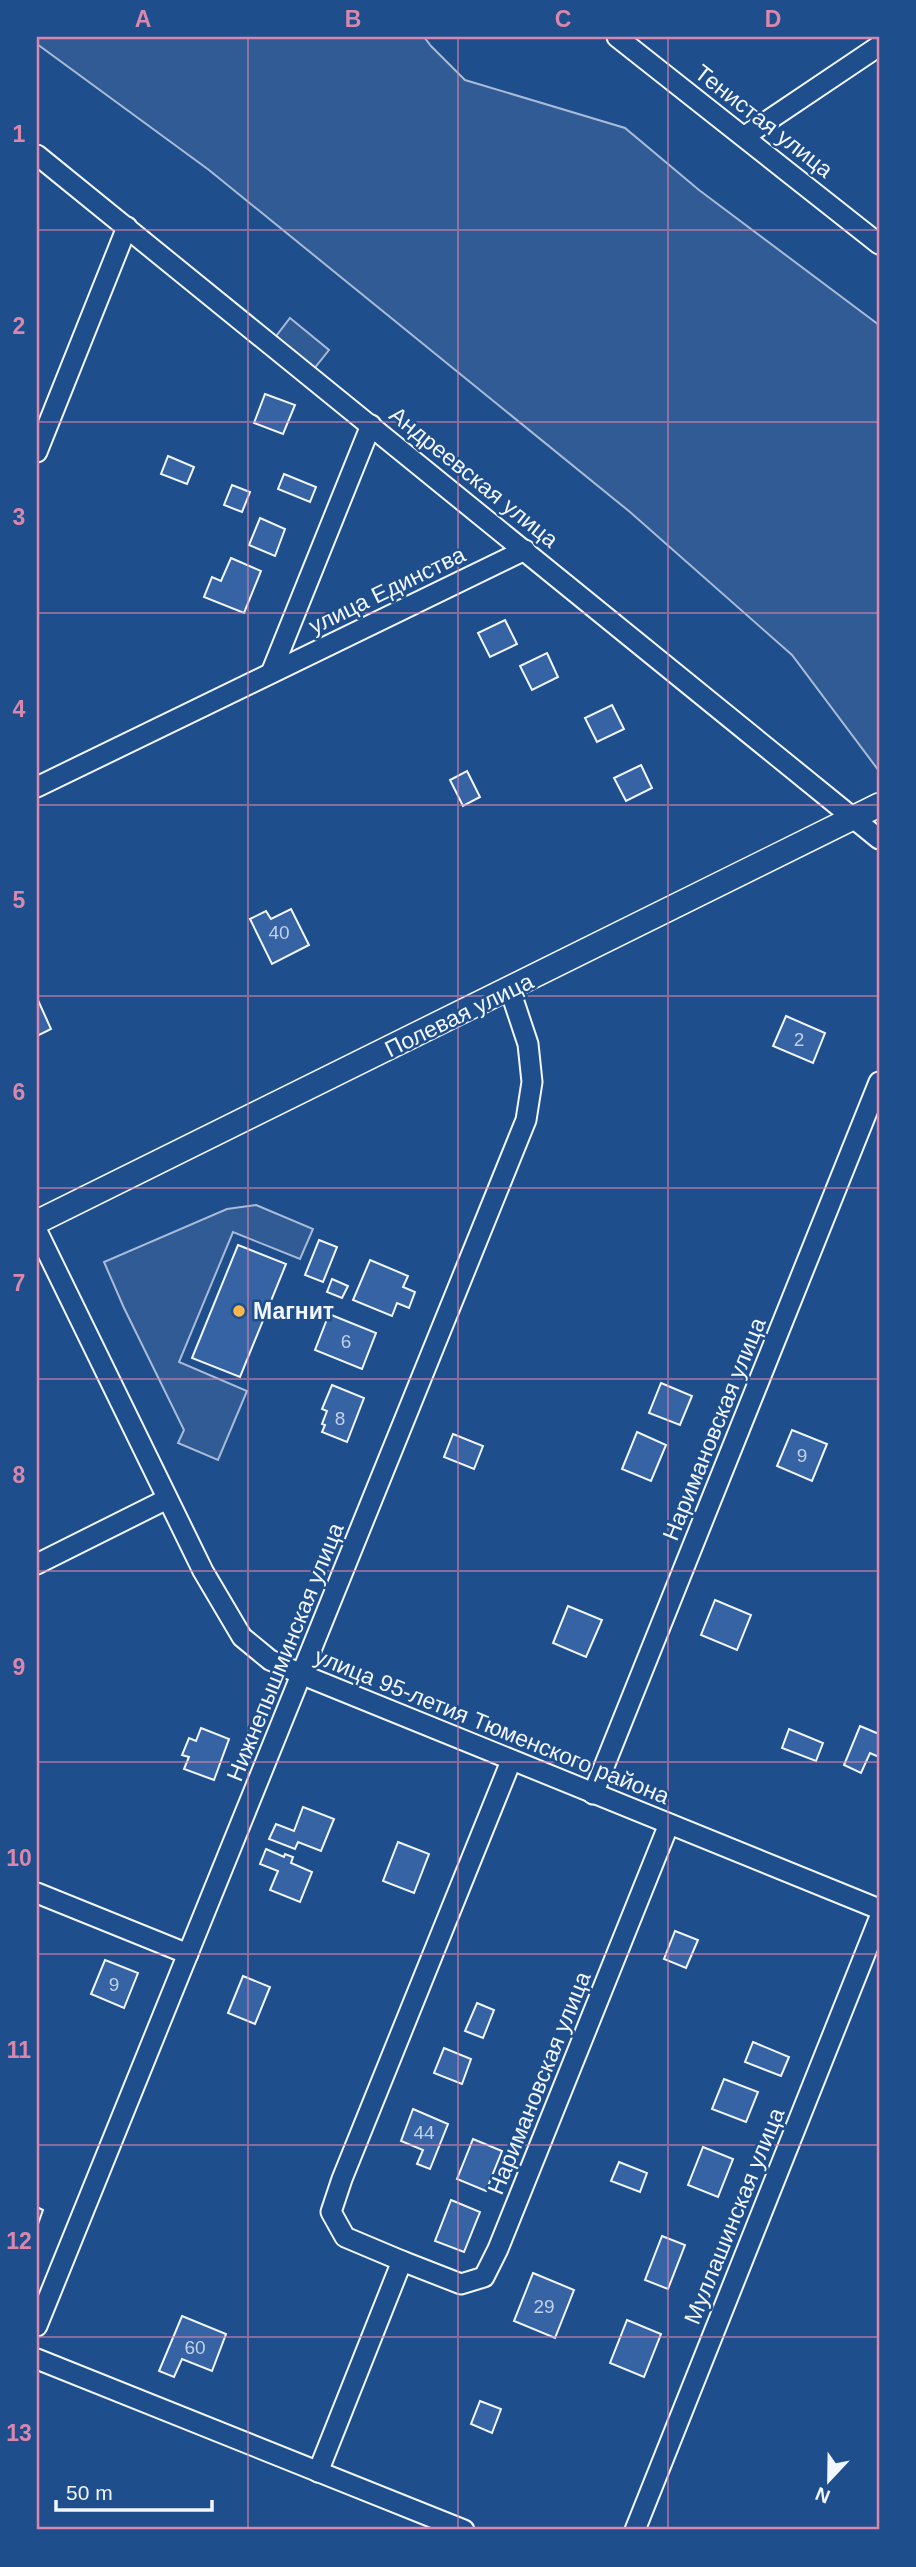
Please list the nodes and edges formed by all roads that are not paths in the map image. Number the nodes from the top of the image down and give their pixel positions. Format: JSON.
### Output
{"nodes":[{"id":1,"x":617,"y":37,"type":"edge"},
{"id":2,"x":879,"y":46,"type":"edge"},
{"id":3,"x":745,"y":136,"type":"junction"},
{"id":4,"x":37,"y":155,"type":"edge"},
{"id":5,"x":127,"y":227,"type":"junction"},
{"id":6,"x":879,"y":244,"type":"edge"},
{"id":7,"x":371,"y":425,"type":"junction"},
{"id":8,"x":37,"y":452,"type":"edge"},
{"id":9,"x":525,"y":550,"type":"junction"},
{"id":10,"x":271,"y":673,"type":"junction"},
{"id":11,"x":37,"y":787,"type":"edge"},
{"id":12,"x":879,"y":805,"type":"edge"},
{"id":13,"x":854,"y":818,"type":"junction"},
{"id":14,"x":879,"y":839,"type":"edge"},
{"id":15,"x":510,"y":990,"type":"junction"},
{"id":16,"x":879,"y":1082,"type":"edge"},
{"id":17,"x":37,"y":1222,"type":"edge"},
{"id":18,"x":37,"y":1231,"type":"edge"},
{"id":19,"x":167,"y":1499,"type":"junction"},
{"id":20,"x":37,"y":1564,"type":"edge"},
{"id":21,"x":303,"y":1675,"type":"junction"},
{"id":22,"x":511,"y":1761,"type":"junction"},
{"id":23,"x":593,"y":1794,"type":"junction"},
{"id":24,"x":669,"y":1824,"type":"junction"},
{"id":25,"x":37,"y":1893,"type":"edge"},
{"id":26,"x":879,"y":1909,"type":"edge"},
{"id":27,"x":879,"y":1919,"type":"edge"},
{"id":28,"x":188,"y":1954,"type":"junction"},
{"id":29,"x":402,"y":2261,"type":"junction"},
{"id":30,"x":37,"y":2326,"type":"edge"},
{"id":31,"x":37,"y":2359,"type":"edge"},
{"id":32,"x":318,"y":2472,"type":"junction"},
{"id":33,"x":464,"y":2530,"type":"edge"},
{"id":34,"x":635,"y":2530,"type":"edge"}],
"edges":[{"from":1,"to":3,"type":"street","name":"Тенистая улица"},
{"from":2,"to":3,"type":"street"},
{"from":3,"to":6,"type":"street","name":"Тенистая улица"},
{"from":4,"to":5,"type":"street","name":"Андреевская улица"},
{"from":5,"to":7,"type":"street","name":"Андреевская улица"},
{"from":5,"to":8,"type":"street"},
{"from":7,"to":9,"type":"street","name":"Андреевская улица"},
{"from":7,"to":10,"type":"street","name":"улица Единства"},
{"from":9,"to":10,"type":"street","name":"улица Единства"},
{"from":9,"to":13,"type":"street","name":"Андреевская улица"},
{"from":10,"to":11,"type":"street","name":"улица Единства"},
{"from":12,"to":13,"type":"street","name":"Полевая улица"},
{"from":13,"to":14,"type":"street","name":"Андреевская улица"},
{"from":13,"to":15,"type":"street","name":"Полевая улица"},
{"from":15,"to":17,"type":"street","name":"Полевая улица"},
{"from":15,"to":21,"type":"street","name":"Нижнепышминская улица"},
{"from":16,"to":23,"type":"street","name":"Наримановская улица"},
{"from":18,"to":19,"type":"street","name":"улица 95-летия Тюменского района"},
{"from":19,"to":20,"type":"street"},
{"from":19,"to":21,"type":"street","name":"улица 95-летия Тюменского района"},
{"from":21,"to":22,"type":"street","name":"улица 95-летия Тюменского района"},
{"from":21,"to":28,"type":"street","name":"Нижнепышминская улица"},
{"from":22,"to":23,"type":"street","name":"улица 95-летия Тюменского района"},
{"from":22,"to":29,"type":"street","name":"Наримановская улица"},
{"from":23,"to":24,"type":"street","name":"улица 95-летия Тюменского района"},
{"from":24,"to":26,"type":"street","name":"улица 95-летия Тюменского района"},
{"from":24,"to":29,"type":"street","name":"Наримановская улица"},
{"from":25,"to":28,"type":"street"},
{"from":27,"to":34,"type":"street","name":"Муллашинская улица"},
{"from":28,"to":30,"type":"street","name":"Нижнепышминская улица"},
{"from":29,"to":32,"type":"street"},
{"from":31,"to":32,"type":"street"},
{"from":32,"to":33,"type":"street"}]}
